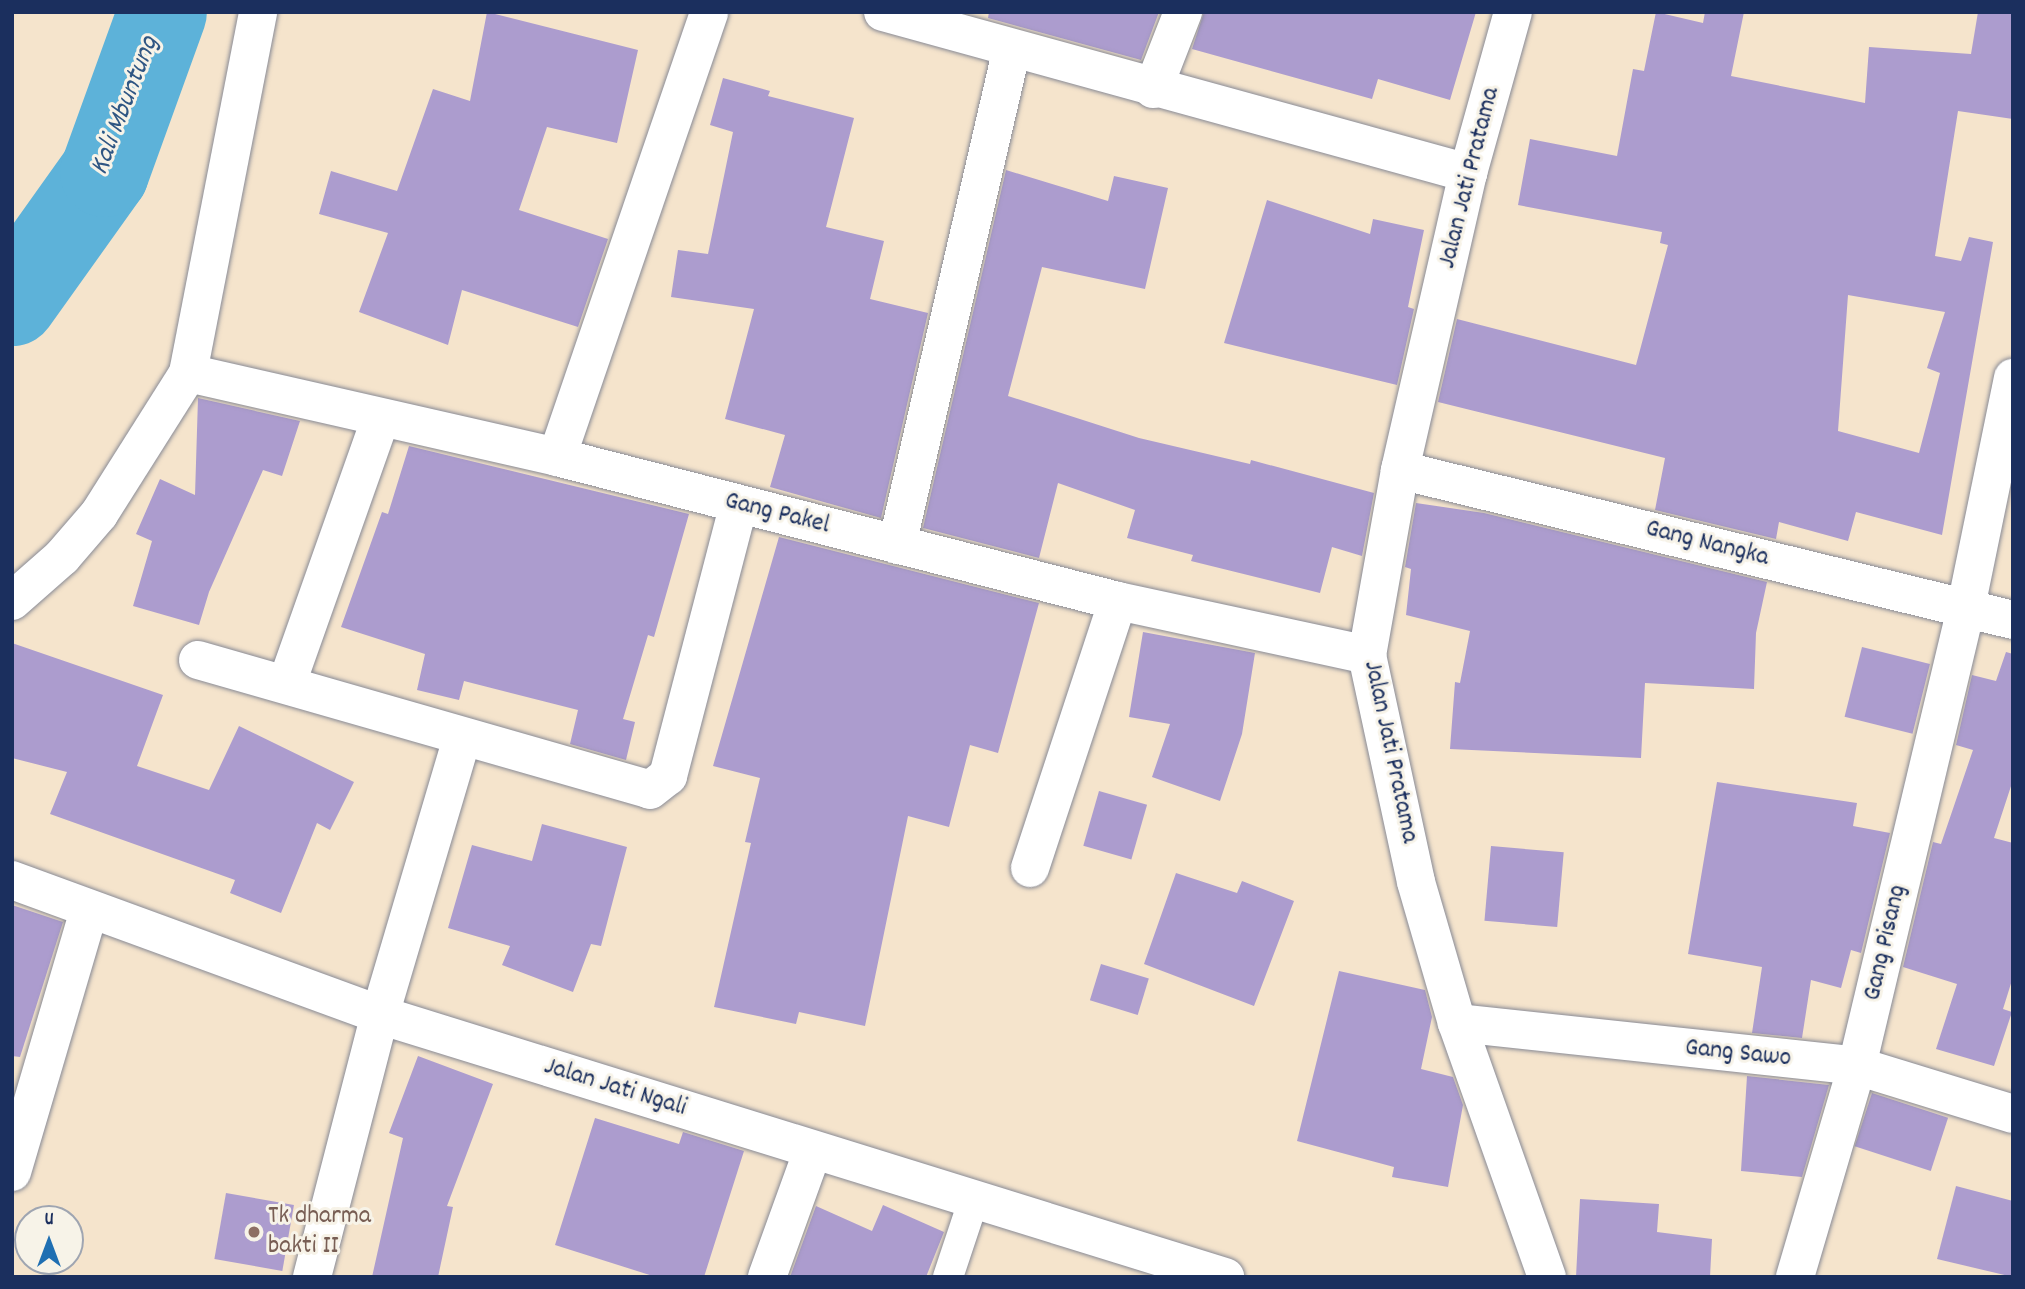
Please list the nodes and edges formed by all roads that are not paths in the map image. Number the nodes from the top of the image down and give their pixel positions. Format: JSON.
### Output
{"nodes":[{"id":1,"x":258,"y":12,"type":"edge"},
{"id":2,"x":709,"y":12,"type":"edge"},
{"id":3,"x":883,"y":12,"type":"edge"},
{"id":4,"x":1183,"y":12,"type":"edge"},
{"id":5,"x":1513,"y":12,"type":"edge"},
{"id":6,"x":1012,"y":48,"type":"junction"},
{"id":7,"x":1153,"y":89,"type":"junction"},
{"id":8,"x":1468,"y":173,"type":"junction"},
{"id":9,"x":188,"y":373,"type":"junction"},
{"id":10,"x":2013,"y":378,"type":"edge"},
{"id":11,"x":381,"y":418,"type":"junction"},
{"id":12,"x":557,"y":457,"type":"junction"},
{"id":13,"x":1401,"y":470,"type":"junction"},
{"id":14,"x":739,"y":504,"type":"junction"},
{"id":15,"x":897,"y":545,"type":"junction"},
{"id":16,"x":12,"y":601,"type":"edge"},
{"id":17,"x":1118,"y":601,"type":"junction"},
{"id":18,"x":1966,"y":607,"type":"junction"},
{"id":19,"x":2013,"y":620,"type":"edge"},
{"id":20,"x":1367,"y":655,"type":"junction"},
{"id":21,"x":198,"y":660,"type":"dead end"},
{"id":22,"x":288,"y":683,"type":"junction"},
{"id":23,"x":462,"y":738,"type":"junction"},
{"id":24,"x":1030,"y":868,"type":"dead end"},
{"id":25,"x":12,"y":880,"type":"edge"},
{"id":26,"x":89,"y":910,"type":"junction"},
{"id":27,"x":380,"y":1015,"type":"junction"},
{"id":28,"x":1457,"y":1023,"type":"junction"},
{"id":29,"x":1857,"y":1066,"type":"junction"},
{"id":30,"x":2013,"y":1114,"type":"edge"},
{"id":31,"x":813,"y":1150,"type":"junction"},
{"id":32,"x":12,"y":1172,"type":"edge"},
{"id":33,"x":974,"y":1199,"type":"junction"},
{"id":34,"x":312,"y":1277,"type":"edge"},
{"id":35,"x":767,"y":1277,"type":"edge"},
{"id":36,"x":948,"y":1277,"type":"edge"},
{"id":37,"x":1225,"y":1277,"type":"edge"},
{"id":38,"x":1547,"y":1277,"type":"edge"},
{"id":39,"x":1795,"y":1277,"type":"edge"}],
"edges":[{"from":1,"to":9,"type":"street"},
{"from":2,"to":12,"type":"street"},
{"from":3,"to":6,"type":"street"},
{"from":4,"to":7,"type":"street"},
{"from":5,"to":8,"type":"street","name":"Jalan Jati Pratama"},
{"from":6,"to":7,"type":"street"},
{"from":6,"to":15,"type":"street"},
{"from":7,"to":8,"type":"street"},
{"from":8,"to":13,"type":"street","name":"Jalan Jati Pratama"},
{"from":9,"to":11,"type":"street","name":"Gang Pakel"},
{"from":9,"to":16,"type":"street"},
{"from":10,"to":18,"type":"street","name":"Gang Pisang"},
{"from":11,"to":12,"type":"street","name":"Gang Pakel"},
{"from":11,"to":22,"type":"street"},
{"from":12,"to":14,"type":"street","name":"Gang Pakel"},
{"from":13,"to":18,"type":"street","name":"Gang Nangka"},
{"from":13,"to":20,"type":"street","name":"Jalan Jati Pratama"},
{"from":14,"to":15,"type":"street","name":"Gang Pakel"},
{"from":14,"to":23,"type":"street"},
{"from":15,"to":17,"type":"street","name":"Gang Pakel"},
{"from":17,"to":20,"type":"street","name":"Gang Pakel"},
{"from":17,"to":24,"type":"street"},
{"from":18,"to":19,"type":"street","name":"Gang Nangka"},
{"from":18,"to":29,"type":"street","name":"Gang Pisang"},
{"from":20,"to":28,"type":"street","name":"Jalan Jati Pratama"},
{"from":21,"to":22,"type":"street"},
{"from":22,"to":23,"type":"street"},
{"from":23,"to":27,"type":"street"},
{"from":25,"to":26,"type":"street","name":"Jalan Jati Ngali"},
{"from":26,"to":27,"type":"street","name":"Jalan Jati Ngali"},
{"from":26,"to":32,"type":"street"},
{"from":27,"to":31,"type":"street","name":"Jalan Jati Ngali"},
{"from":27,"to":34,"type":"street"},
{"from":28,"to":29,"type":"street","name":"Gang Sawo"},
{"from":28,"to":38,"type":"street","name":"Jalan Jati Pratama"},
{"from":29,"to":30,"type":"street","name":"Gang Sawo"},
{"from":29,"to":39,"type":"street","name":"Gang Pisang"},
{"from":31,"to":33,"type":"street","name":"Jalan Jati Ngali"},
{"from":31,"to":35,"type":"street"},
{"from":33,"to":36,"type":"lane"},
{"from":33,"to":37,"type":"street","name":"Jalan Jati Ngali"}]}
